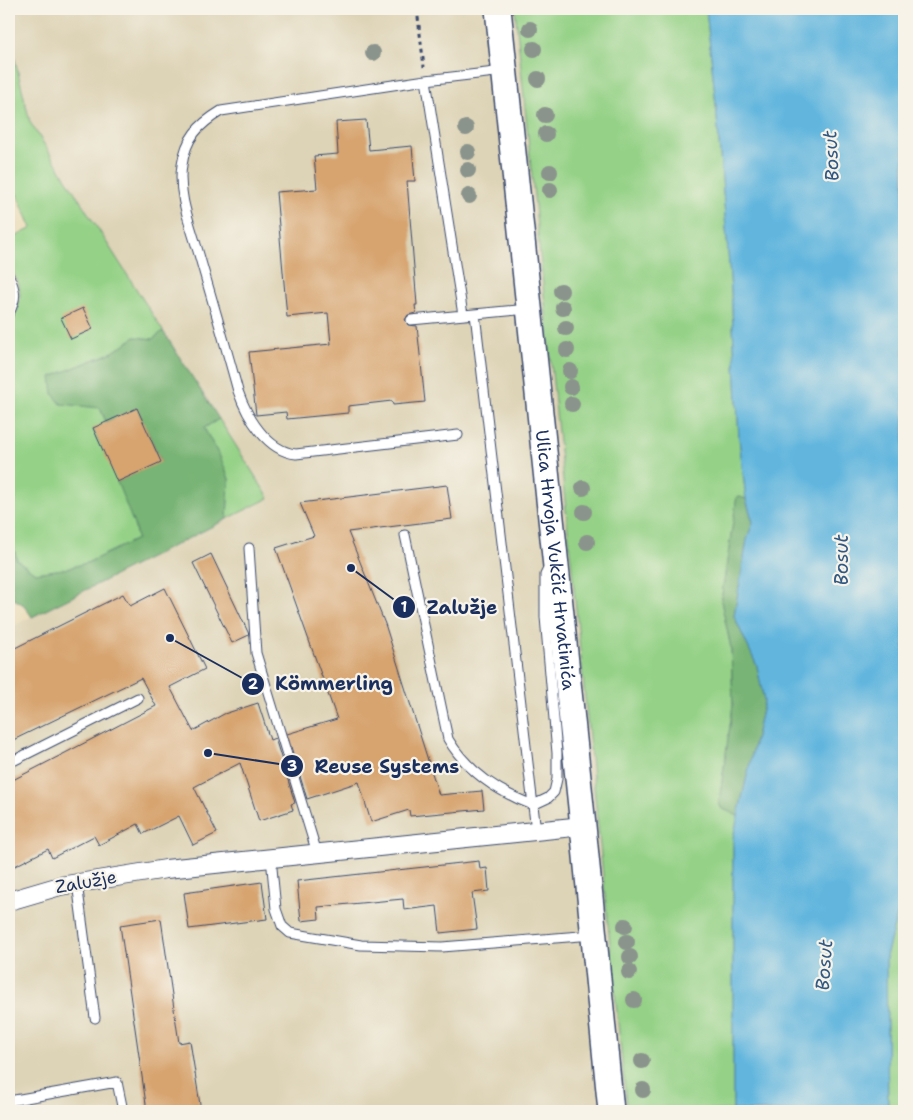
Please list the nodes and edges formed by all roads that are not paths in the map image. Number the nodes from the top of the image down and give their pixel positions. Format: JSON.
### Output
{"nodes":[{"id":1,"x":498,"y":9,"type":"edge"},
{"id":2,"x":504,"y":71,"type":"junction"},
{"id":3,"x":426,"y":80,"type":"junction"},
{"id":4,"x":9,"y":276,"type":"edge"},
{"id":5,"x":529,"y":309,"type":"junction"},
{"id":6,"x":9,"y":313,"type":"edge"},
{"id":7,"x":475,"y":314,"type":"junction"},
{"id":8,"x":463,"y":315,"type":"junction"},
{"id":9,"x":411,"y":320,"type":"dead end"},
{"id":10,"x":458,"y":435,"type":"dead end"},
{"id":11,"x":406,"y":535,"type":"dead end"},
{"id":12,"x":249,"y":548,"type":"dead end"},
{"id":13,"x":555,"y":556,"type":"junction"},
{"id":14,"x":138,"y":698,"type":"dead end"},
{"id":15,"x":9,"y":763,"type":"edge"},
{"id":16,"x":532,"y":805,"type":"junction"},
{"id":17,"x":583,"y":826,"type":"junction"},
{"id":18,"x":536,"y":831,"type":"junction"},
{"id":19,"x":316,"y":853,"type":"junction"},
{"id":20,"x":272,"y":858,"type":"junction"},
{"id":21,"x":77,"y":883,"type":"junction"},
{"id":22,"x":9,"y":901,"type":"edge"},
{"id":23,"x":594,"y":935,"type":"junction"},
{"id":24,"x":95,"y":1018,"type":"dead end"},
{"id":25,"x":9,"y":1101,"type":"edge"},
{"id":26,"x":123,"y":1111,"type":"edge"},
{"id":27,"x":611,"y":1111,"type":"edge"}],
"edges":[{"from":1,"to":2,"type":"main road","name":"Ulica Hrvoja Vukčić Hrvatinića"},
{"from":2,"to":3,"type":"lane"},
{"from":2,"to":5,"type":"main road","name":"Ulica Hrvoja Vukčić Hrvatinića"},
{"from":3,"to":8,"type":"lane"},
{"from":3,"to":10,"type":"lane"},
{"from":4,"to":6,"type":"lane"},
{"from":5,"to":7,"type":"lane"},
{"from":5,"to":13,"type":"main road","name":"Ulica Hrvoja Vukčić Hrvatinića"},
{"from":7,"to":8,"type":"lane"},
{"from":7,"to":16,"type":"lane"},
{"from":8,"to":9,"type":"lane"},
{"from":11,"to":16,"type":"lane"},
{"from":12,"to":19,"type":"lane"},
{"from":13,"to":16,"type":"lane"},
{"from":13,"to":17,"type":"main road","name":"Ulica Hrvoja Vukčić Hrvatinića"},
{"from":14,"to":15,"type":"lane"},
{"from":16,"to":18,"type":"lane"},
{"from":17,"to":18,"type":"street","name":"Zalužje"},
{"from":17,"to":23,"type":"main road","name":"Ulica Hrvoja Vukčić Hrvatinića"},
{"from":18,"to":19,"type":"street","name":"Zalužje"},
{"from":19,"to":20,"type":"street","name":"Zalužje"},
{"from":20,"to":21,"type":"street","name":"Zalužje"},
{"from":20,"to":23,"type":"lane"},
{"from":21,"to":22,"type":"street","name":"Zalužje"},
{"from":21,"to":24,"type":"lane"},
{"from":23,"to":27,"type":"main road","name":"Ulica Hrvoja Vukčić Hrvatinića"},
{"from":25,"to":26,"type":"lane"}]}
